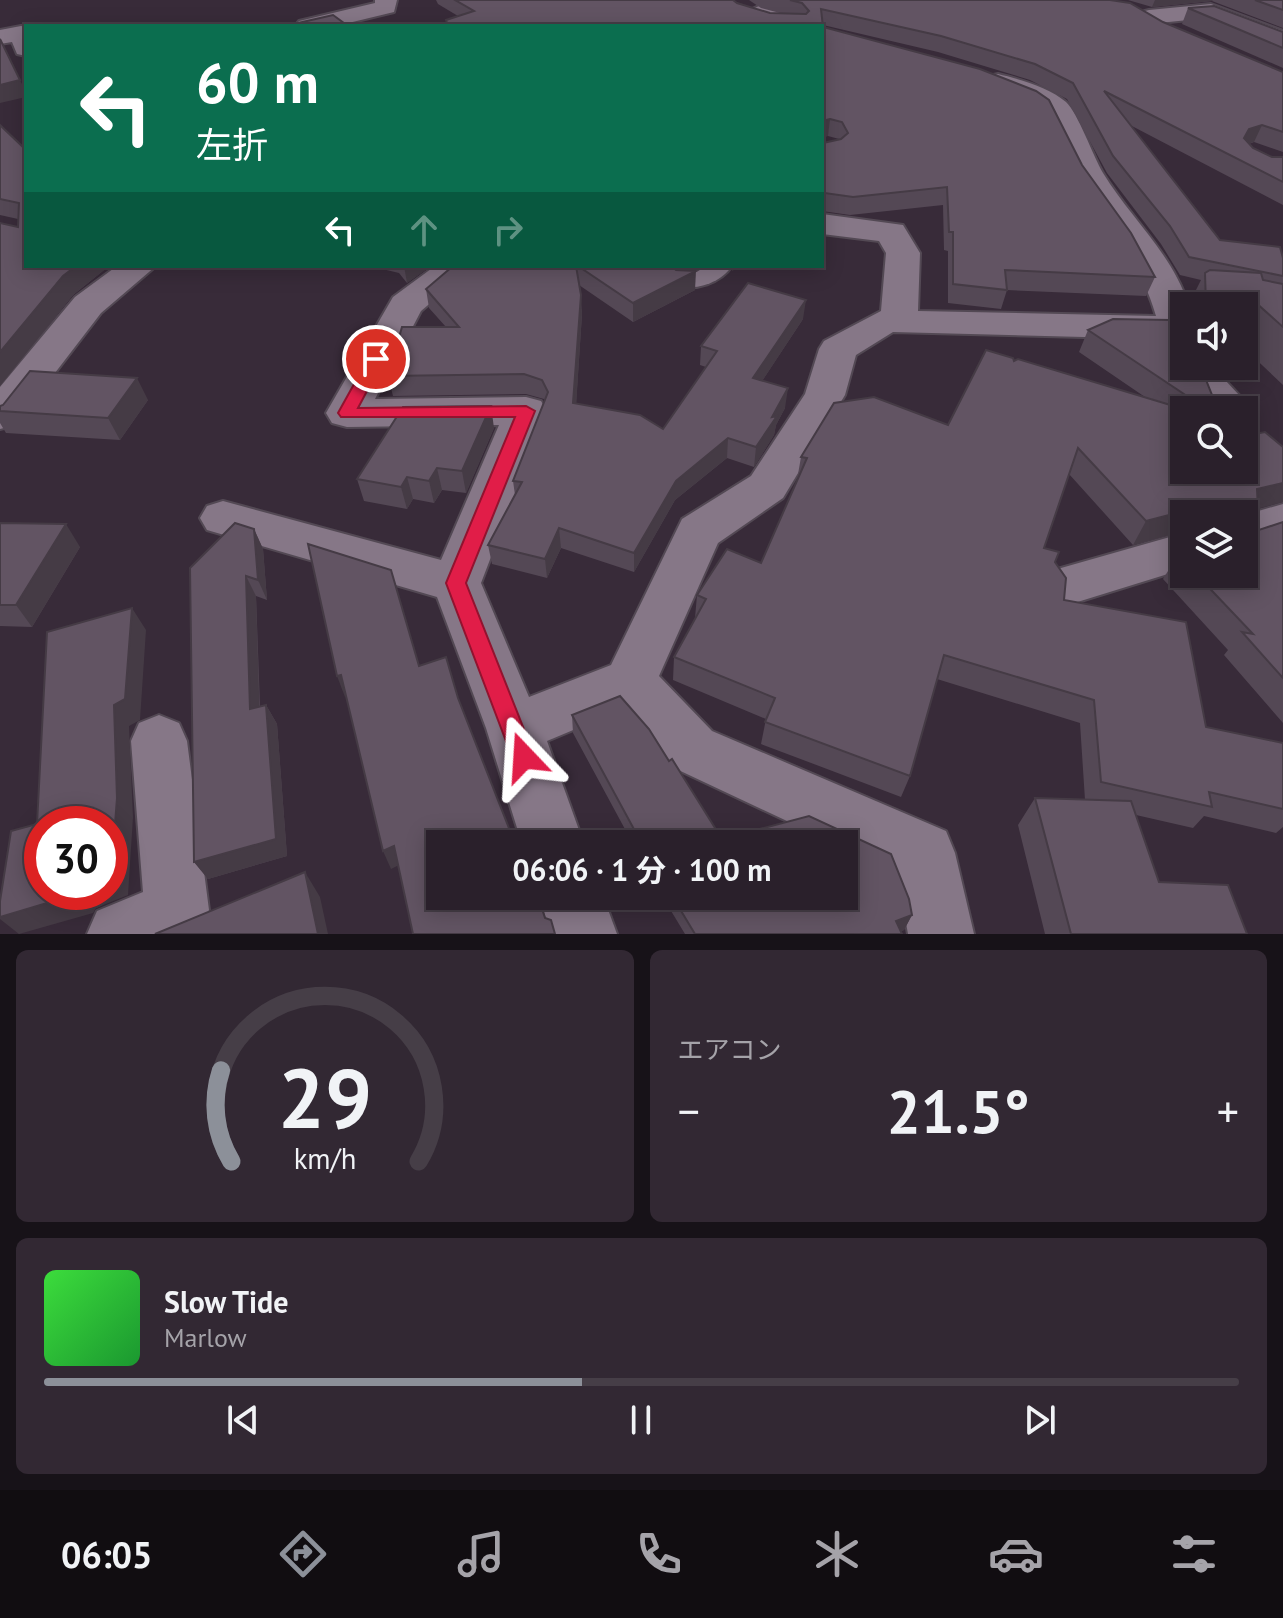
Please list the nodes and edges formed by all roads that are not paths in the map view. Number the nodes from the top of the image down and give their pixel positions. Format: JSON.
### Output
{"nodes":[{"id":1,"x":386,"y":0,"type":"edge"},
{"id":2,"x":731,"y":0,"type":"edge"},
{"id":3,"x":791,"y":0,"type":"edge"},
{"id":4,"x":743,"y":21,"type":"edge"},
{"id":5,"x":315,"y":24,"type":"edge"},
{"id":6,"x":772,"y":24,"type":"edge"},
{"id":7,"x":1181,"y":36,"type":"edge"},
{"id":8,"x":0,"y":37,"type":"edge"},
{"id":9,"x":1283,"y":40,"type":"edge"},
{"id":10,"x":24,"y":43,"type":"edge"},
{"id":11,"x":967,"y":72,"type":"edge"},
{"id":12,"x":824,"y":224,"type":"edge"},
{"id":13,"x":136,"y":268,"type":"edge"},
{"id":14,"x":454,"y":268,"type":"edge"},
{"id":15,"x":1170,"y":297,"type":"edge"},
{"id":16,"x":899,"y":321,"type":"junction"},
{"id":17,"x":1170,"y":325,"type":"edge"},
{"id":18,"x":0,"y":415,"type":"edge"},
{"id":19,"x":223,"y":518,"type":"dead end"},
{"id":20,"x":1283,"y":521,"type":"edge"},
{"id":21,"x":1258,"y":529,"type":"edge"},
{"id":22,"x":1170,"y":555,"type":"edge"},
{"id":23,"x":456,"y":583,"type":"junction"},
{"id":24,"x":1071,"y":584,"type":"dead end"},
{"id":25,"x":630,"y":682,"type":"junction"},
{"id":26,"x":514,"y":728,"type":"junction"},
{"id":27,"x":159,"y":741,"type":"dead end"},
{"id":28,"x":548,"y":830,"type":"edge"},
{"id":29,"x":576,"y":910,"type":"edge"},
{"id":30,"x":120,"y":934,"type":"edge"},
{"id":31,"x":584,"y":934,"type":"edge"},
{"id":32,"x":941,"y":934,"type":"edge"}],
"edges":[{"from":1,"to":5,"type":"street"},
{"from":2,"to":4,"type":"street"},
{"from":3,"to":4,"type":"street"},
{"from":4,"to":6,"type":"street"},
{"from":7,"to":9,"type":"street"},
{"from":8,"to":10,"type":"street"},
{"from":11,"to":15,"type":"street"},
{"from":12,"to":16,"type":"street"},
{"from":13,"to":18,"type":"street"},
{"from":14,"to":23,"type":"street"},
{"from":16,"to":17,"type":"street"},
{"from":16,"to":25,"type":"street"},
{"from":19,"to":23,"type":"street"},
{"from":20,"to":21,"type":"street"},
{"from":22,"to":24,"type":"street"},
{"from":23,"to":26,"type":"street"},
{"from":25,"to":26,"type":"street"},
{"from":25,"to":32,"type":"street"},
{"from":26,"to":28,"type":"street"},
{"from":27,"to":30,"type":"street"},
{"from":29,"to":31,"type":"street"}]}
